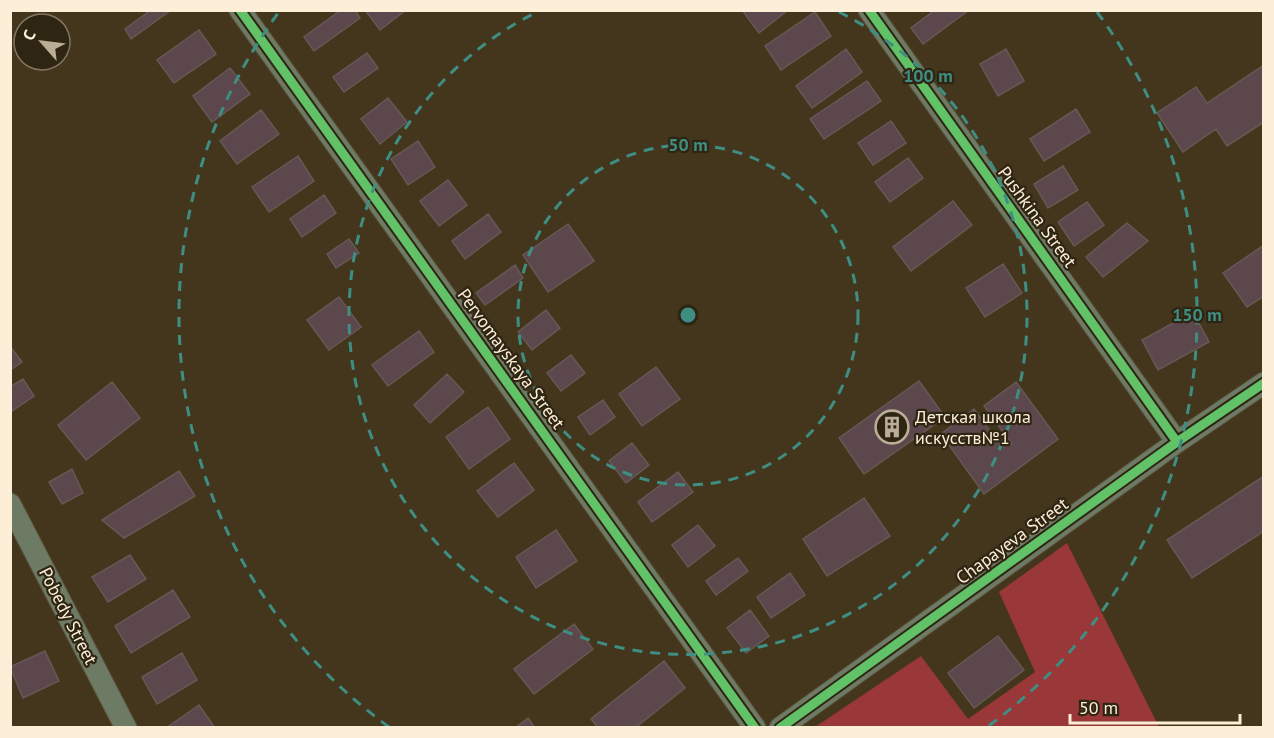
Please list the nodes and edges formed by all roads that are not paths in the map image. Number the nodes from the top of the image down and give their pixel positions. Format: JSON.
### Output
{"nodes":[{"id":1,"x":240,"y":10,"type":"edge"},
{"id":2,"x":869,"y":10,"type":"edge"},
{"id":3,"x":1263,"y":382,"type":"edge"},
{"id":4,"x":1177,"y":442,"type":"junction"},
{"id":5,"x":10,"y":504,"type":"edge"},
{"id":6,"x":126,"y":728,"type":"edge"},
{"id":7,"x":755,"y":728,"type":"edge"},
{"id":8,"x":780,"y":728,"type":"edge"}],
"edges":[{"from":1,"to":7,"type":"street","name":"Pervomayskaya Street"},
{"from":2,"to":4,"type":"street","name":"Pushkina Street"},
{"from":3,"to":4,"type":"street","name":"Chapayeva Street"},
{"from":4,"to":8,"type":"street","name":"Chapayeva Street"},
{"from":5,"to":6,"type":"street","name":"Pobedy Street"}]}
